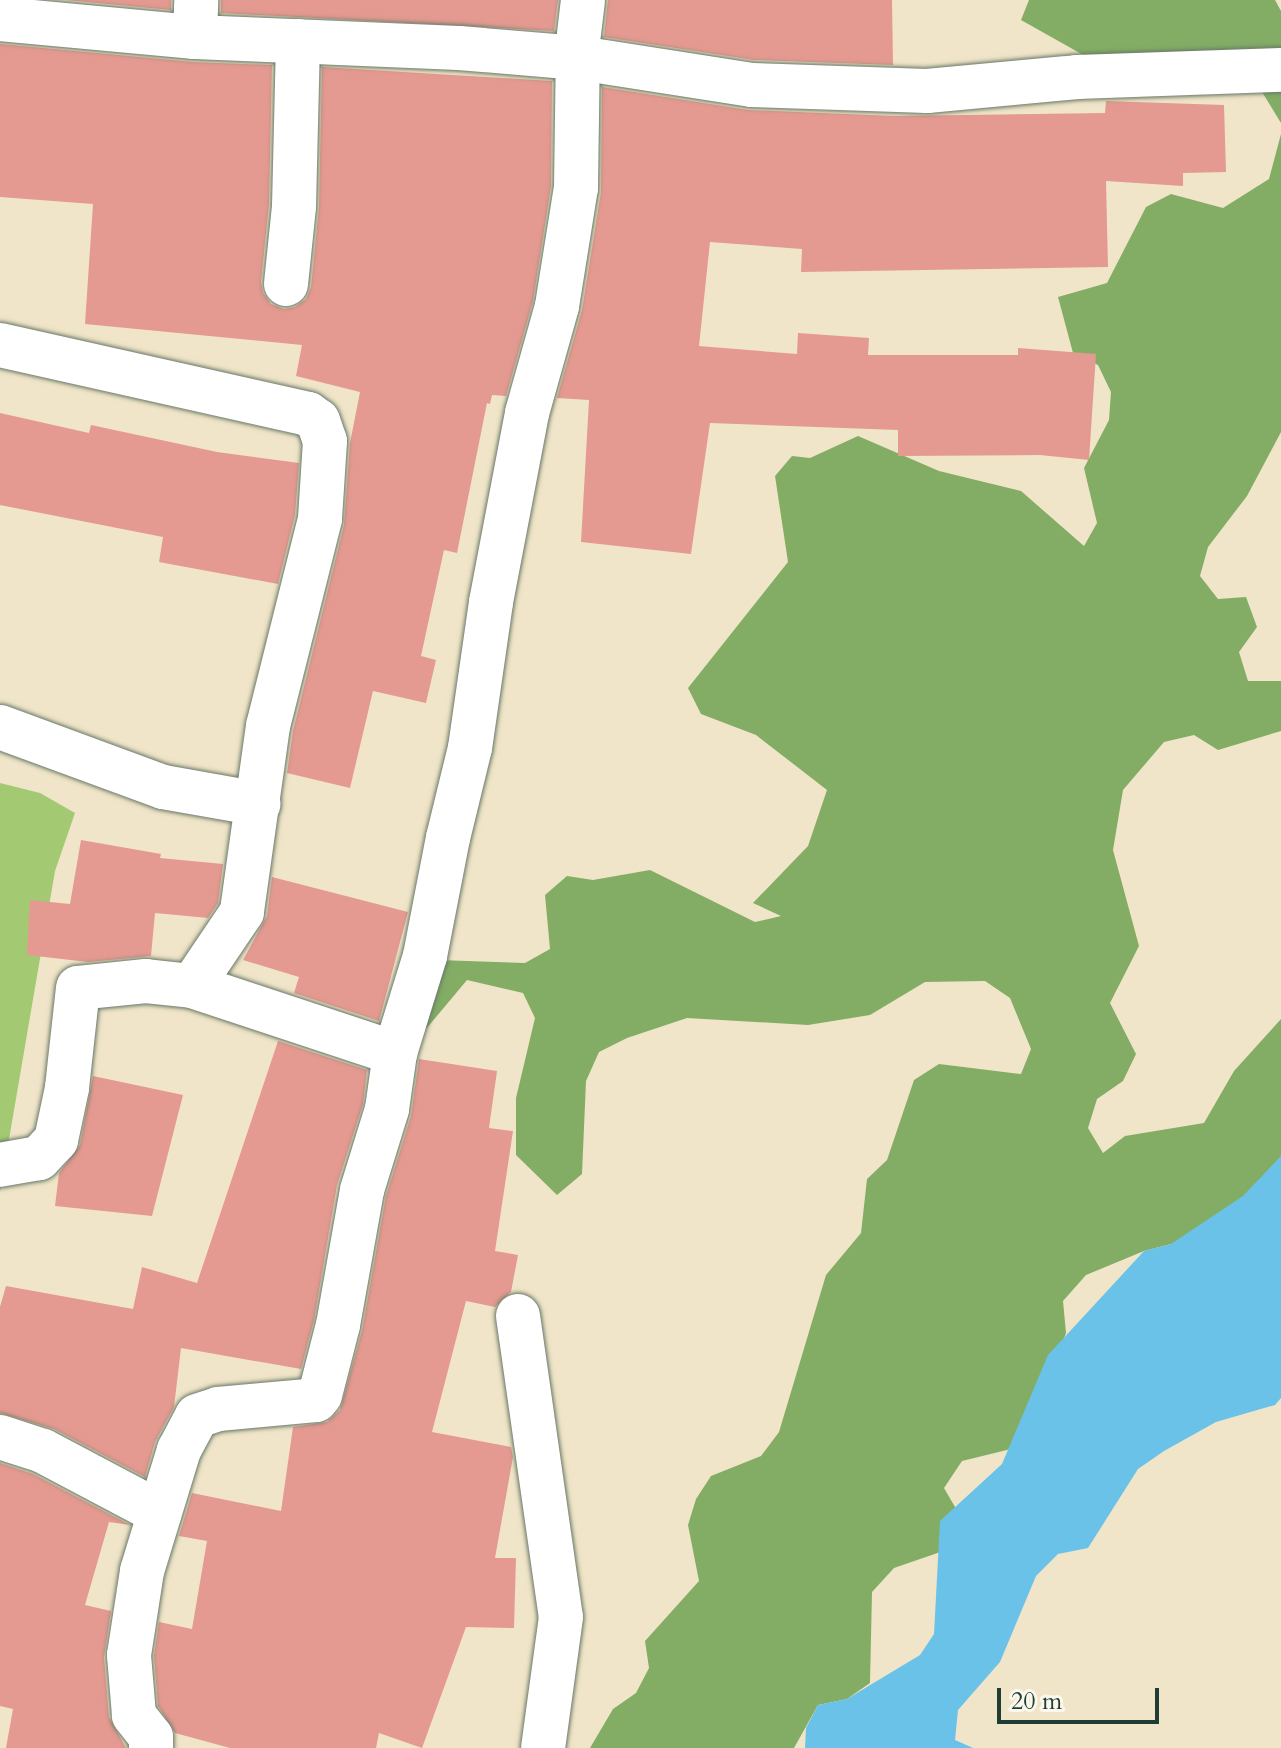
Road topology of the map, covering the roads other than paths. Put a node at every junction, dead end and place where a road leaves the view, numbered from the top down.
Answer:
1 (583, 0) edge
2 (195, 18) edge
3 (0, 19) edge
4 (298, 41) junction
5 (579, 58) junction
6 (1281, 70) edge
7 (286, 284) dead end
8 (0, 345) edge
9 (0, 727) edge
10 (259, 804) junction
11 (192, 986) junction
12 (395, 1053) junction
13 (0, 1165) edge
14 (518, 1316) dead end
15 (0, 1437) edge
16 (160, 1513) junction
17 (162, 1744) edge
18 (543, 1748) edge

1 - 5 street
2 - 3 street
2 - 4 street
4 - 5 street
4 - 7 street
5 - 6 street
5 - 12 street
8 - 10 street
9 - 10 street
10 - 11 street
11 - 12 street
11 - 13 street
12 - 16 street
14 - 18 street
15 - 16 street
16 - 17 street

